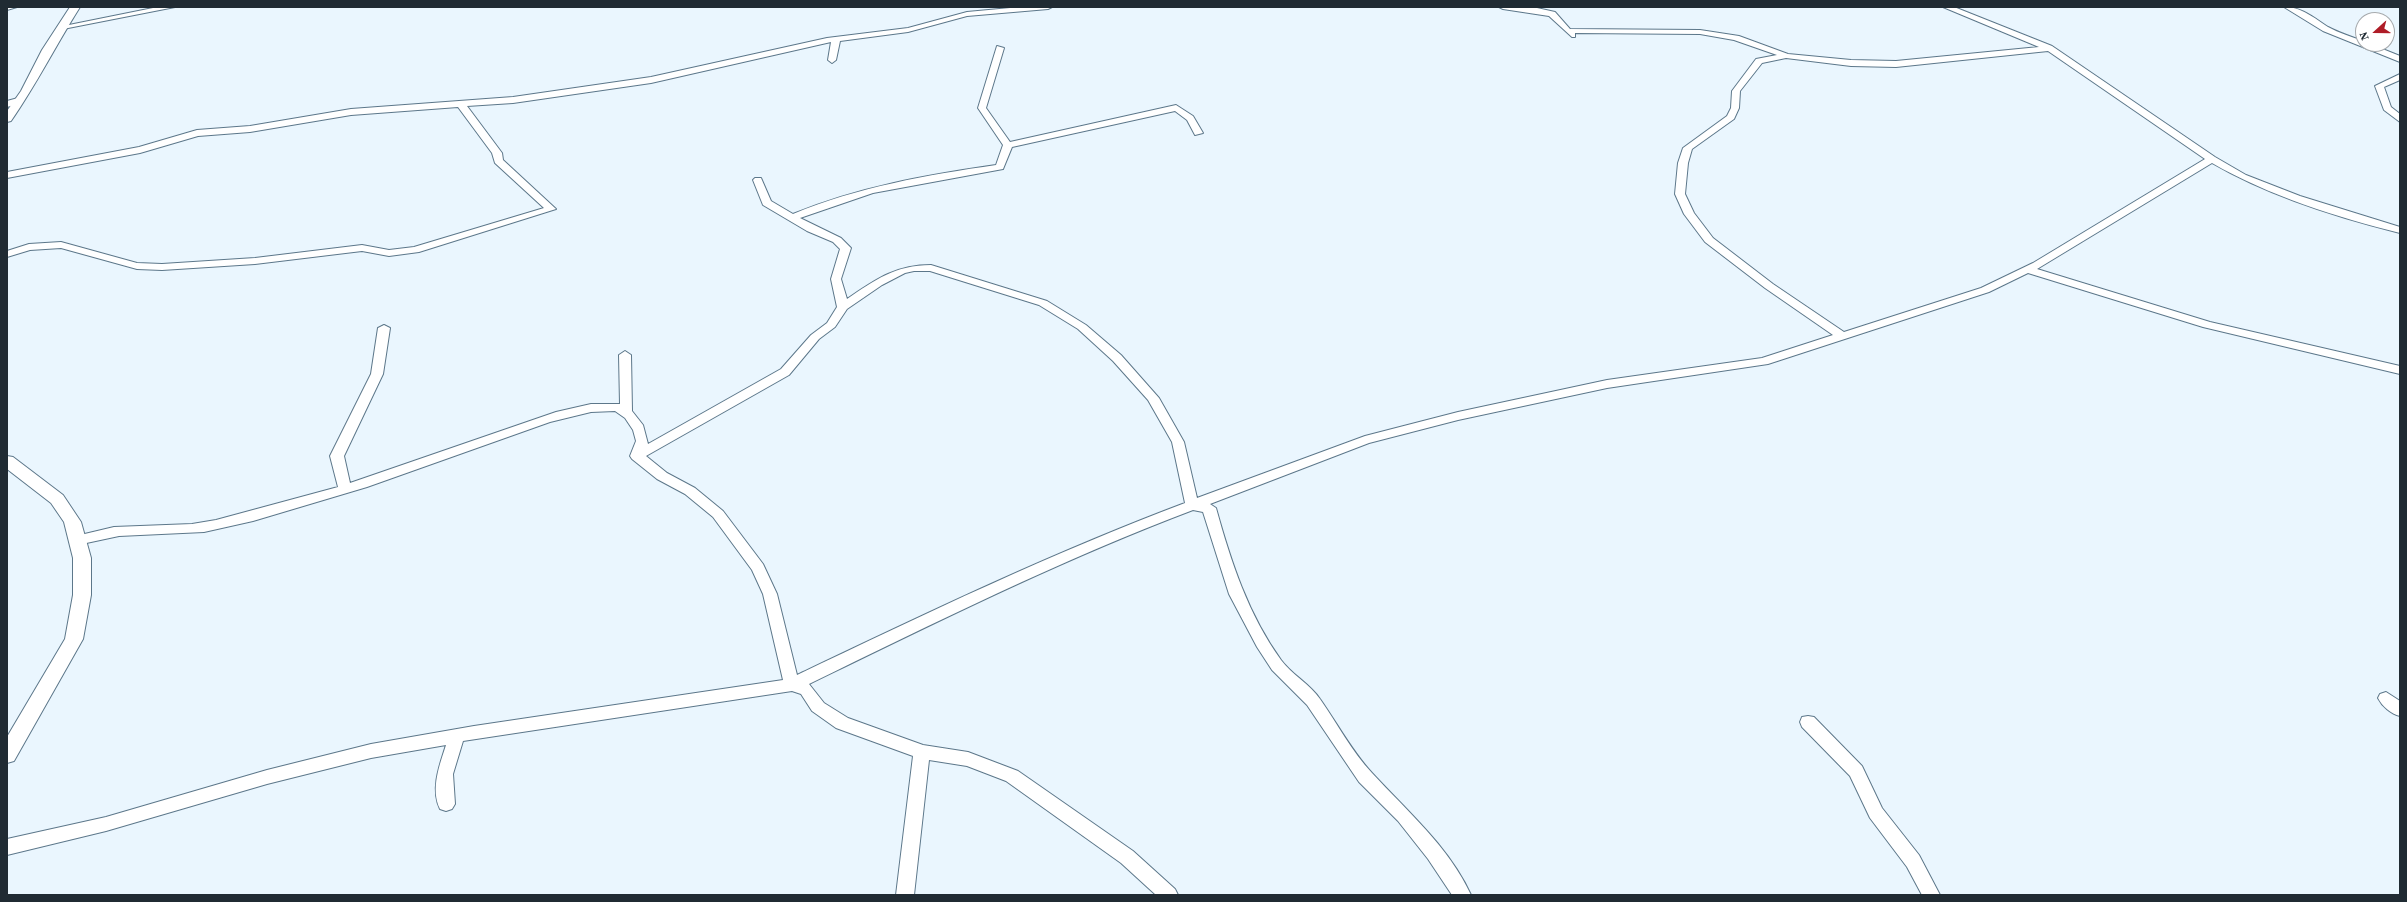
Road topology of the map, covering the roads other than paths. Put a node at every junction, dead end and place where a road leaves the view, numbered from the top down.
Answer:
1 (13, 7) edge
2 (75, 7) edge
3 (171, 7) edge
4 (949, 7) edge
5 (1048, 7) edge
6 (1503, 7) edge
7 (1947, 7) edge
8 (2288, 7) edge
9 (7, 8) edge
10 (955, 17) junction
11 (62, 27) junction
12 (836, 39) junction
13 (1000, 48) dead end
14 (2049, 48) junction
15 (1788, 56) junction
16 (832, 60) dead end
17 (2400, 60) edge
18 (2400, 77) edge
19 (18, 102) junction
20 (460, 103) junction
21 (7, 104) edge
22 (7, 119) edge
23 (2400, 119) edge
24 (1198, 133) dead end
25 (1008, 145) junction
26 (2212, 159) junction
27 (7, 175) edge
28 (758, 180) dead end
29 (795, 218) junction
30 (2400, 230) edge
31 (7, 254) edge
32 (2028, 270) junction
33 (843, 307) junction
34 (384, 328) dead end
35 (1841, 335) junction
36 (625, 355) dead end
37 (2400, 370) edge
38 (626, 411) junction
39 (637, 456) junction
40 (7, 461) edge
41 (345, 488) junction
42 (1192, 505) junction
43 (77, 540) junction
44 (792, 685) junction
45 (2386, 698) dead end
46 (2400, 710) edge
47 (1808, 722) dead end
48 (457, 736) junction
49 (922, 752) junction
50 (7, 755) edge
51 (446, 804) dead end
52 (7, 847) edge
53 (905, 895) edge
54 (1169, 895) edge
55 (1462, 895) edge
56 (1932, 895) edge

1 - 9 street
2 - 11 street
3 - 11 street
4 - 10 street
5 - 10 street
6 - 15 street
7 - 14 street
8 - 17 street
10 - 12 street
11 - 19 street
12 - 16 street
12 - 20 street
13 - 25 street
14 - 15 street
14 - 26 street
15 - 35 street
18 - 23 street
19 - 21 street
19 - 22 street
20 - 27 street
20 - 31 street
24 - 25 street
25 - 29 street
26 - 30 street
26 - 32 street
28 - 29 street
29 - 33 street
32 - 35 street
32 - 37 street
33 - 39 street
33 - 42 street
34 - 41 street
35 - 42 street
36 - 38 street
38 - 39 street
38 - 41 street
39 - 44 street
40 - 43 street
41 - 43 street
42 - 44 street
42 - 55 street
43 - 50 street
44 - 48 street
44 - 49 street
45 - 46 street
47 - 56 street
48 - 51 street
48 - 52 street
49 - 53 street
49 - 54 street

